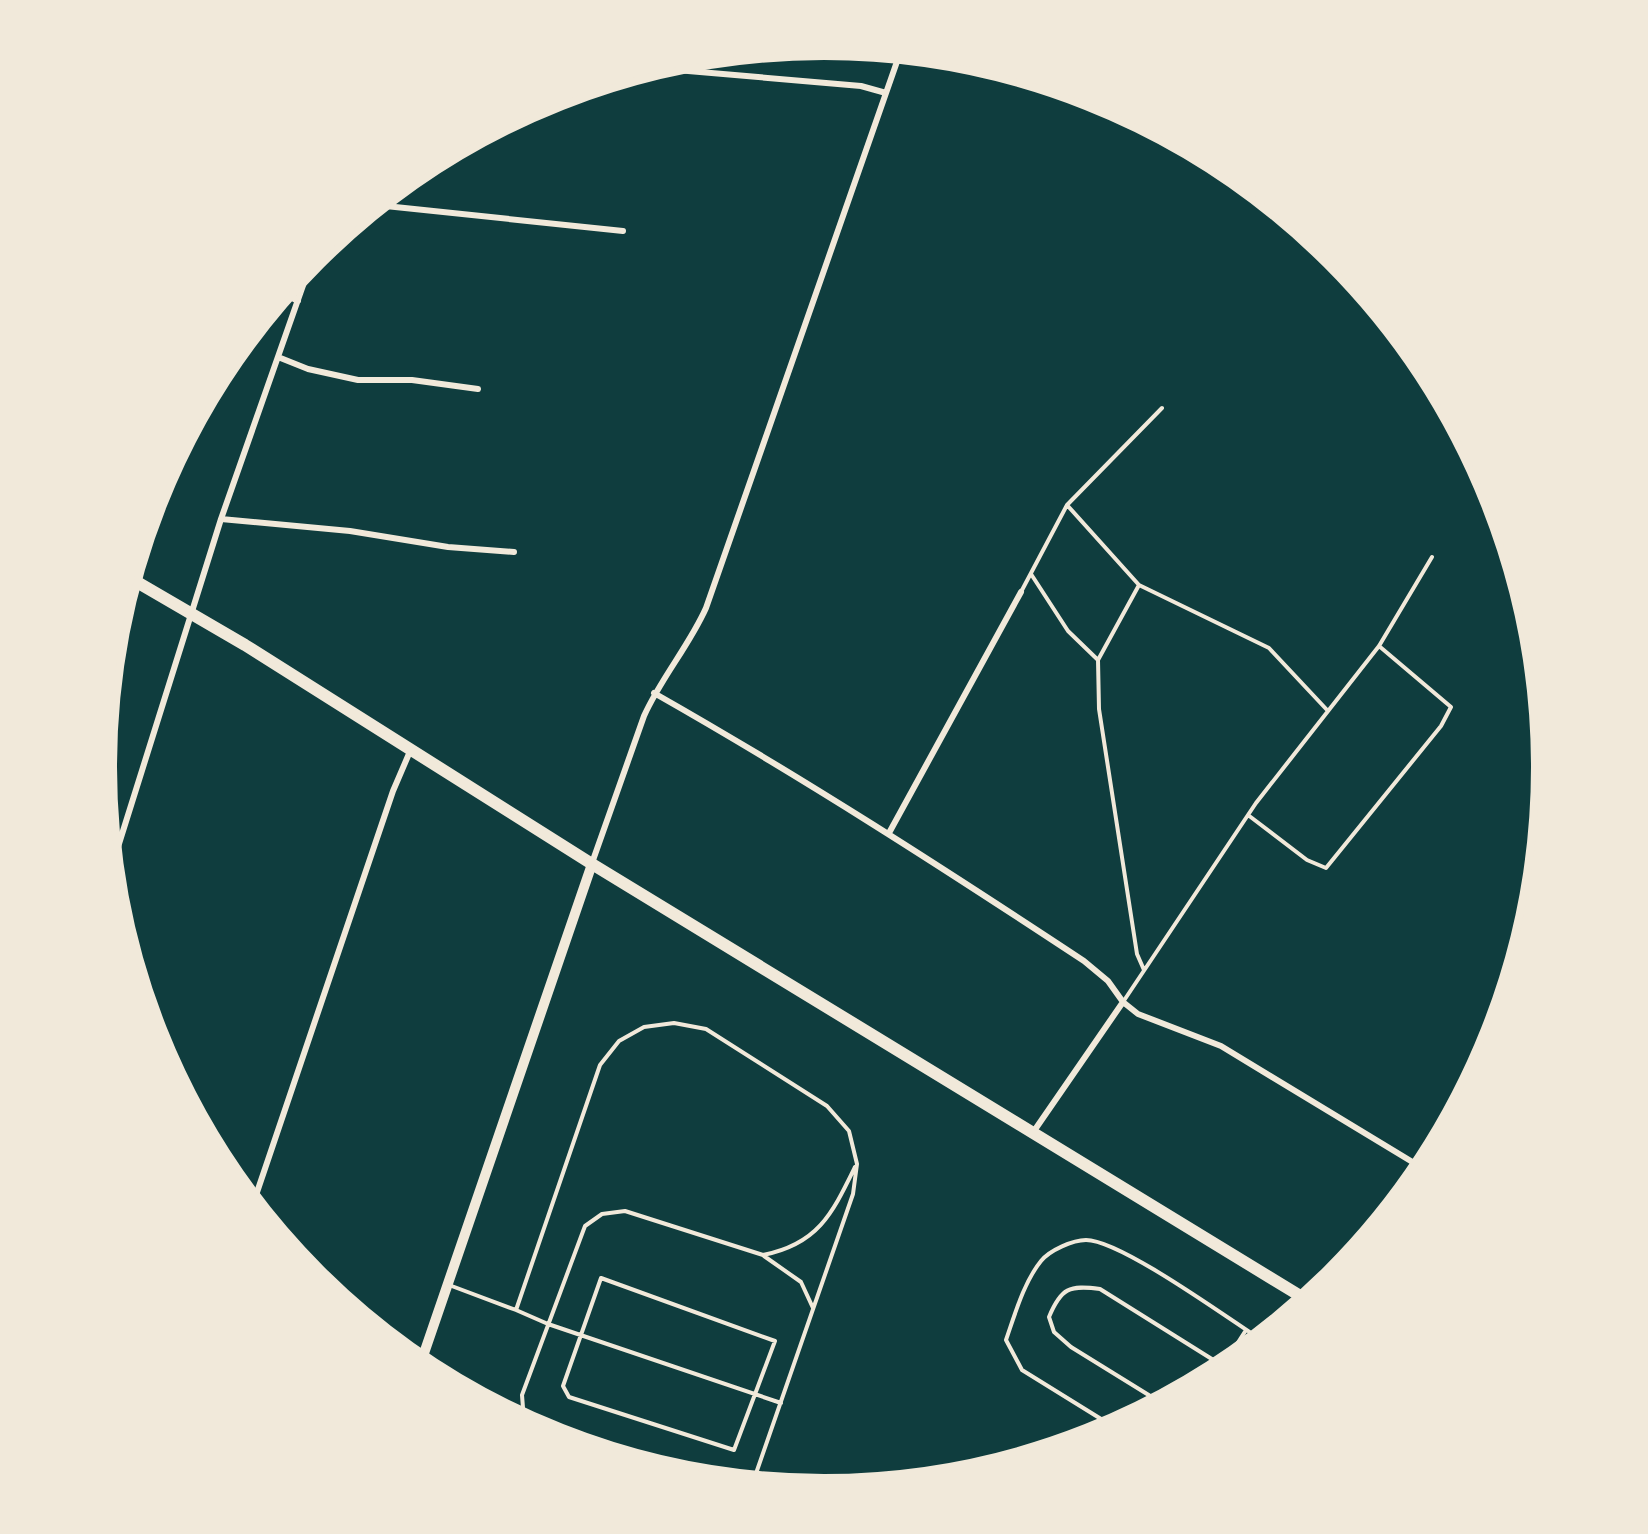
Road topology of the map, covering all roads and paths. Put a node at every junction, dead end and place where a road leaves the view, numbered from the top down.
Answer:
1 (897, 60) edge
2 (680, 70) edge
3 (886, 93) junction
4 (387, 206) edge
5 (622, 231) dead end
6 (305, 281) edge
7 (290, 297) edge
8 (298, 301) junction
9 (278, 357) junction
10 (478, 389) dead end
11 (1162, 408) dead end
12 (1067, 505) junction
13 (221, 519) junction
14 (513, 552) dead end
15 (1432, 557) dead end
16 (1030, 574) junction
17 (137, 582) edge
18 (1139, 585) junction
19 (1021, 592) joint
20 (192, 613) junction
21 (1379, 646) junction
22 (1098, 660) junction
23 (654, 693) junction
24 (1328, 711) junction
25 (411, 749) junction
26 (1248, 815) junction
27 (889, 832) junction
28 (118, 848) edge
29 (592, 864) junction
30 (1144, 970) junction
31 (1123, 1002) junction
32 (1034, 1131) junction
33 (1415, 1163) edge
34 (857, 1164) junction
35 (256, 1195) edge
36 (763, 1255) junction
37 (448, 1284) junction
38 (1300, 1296) edge
39 (814, 1308) junction
40 (516, 1310) junction
41 (548, 1324) junction
42 (1246, 1330) junction
43 (580, 1334) junction
44 (1253, 1334) edge
45 (1236, 1346) edge
46 (423, 1355) edge
47 (1215, 1361) edge
48 (756, 1395) junction
49 (1153, 1398) edge
50 (781, 1403) junction
51 (523, 1411) edge
52 (1104, 1421) edge
53 (756, 1475) edge

1 - 3 street
2 - 3 street
3 - 23 street
4 - 5 street
6 - 8 street
7 - 8 street
8 - 9 street
9 - 10 street
9 - 13 street
11 - 12 lane
12 - 16 lane
12 - 18 lane
13 - 14 street
13 - 20 street
15 - 21 lane
16 - 19 lane
16 - 22 lane
17 - 20 main road
18 - 22 lane
18 - 24 lane
19 - 27 street
20 - 25 main road
20 - 28 street
21 - 24 lane
21 - 26 lane
22 - 30 lane
23 - 27 street
23 - 29 street
24 - 26 lane
25 - 29 main road
25 - 35 street
26 - 30 lane
27 - 31 street
29 - 32 main road
29 - 37 street
30 - 31 lane
31 - 32 street
31 - 33 street
32 - 38 main road
34 - 36 lane
34 - 39 lane
34 - 40 lane
36 - 39 lane
36 - 41 lane
37 - 40 lane
37 - 46 street
39 - 50 lane
40 - 41 lane
41 - 43 lane
41 - 51 lane
42 - 44 lane
42 - 45 lane
42 - 52 lane
43 - 48 lane
43 - 48 lane
43 - 48 lane
47 - 49 lane
48 - 50 lane
50 - 53 lane

